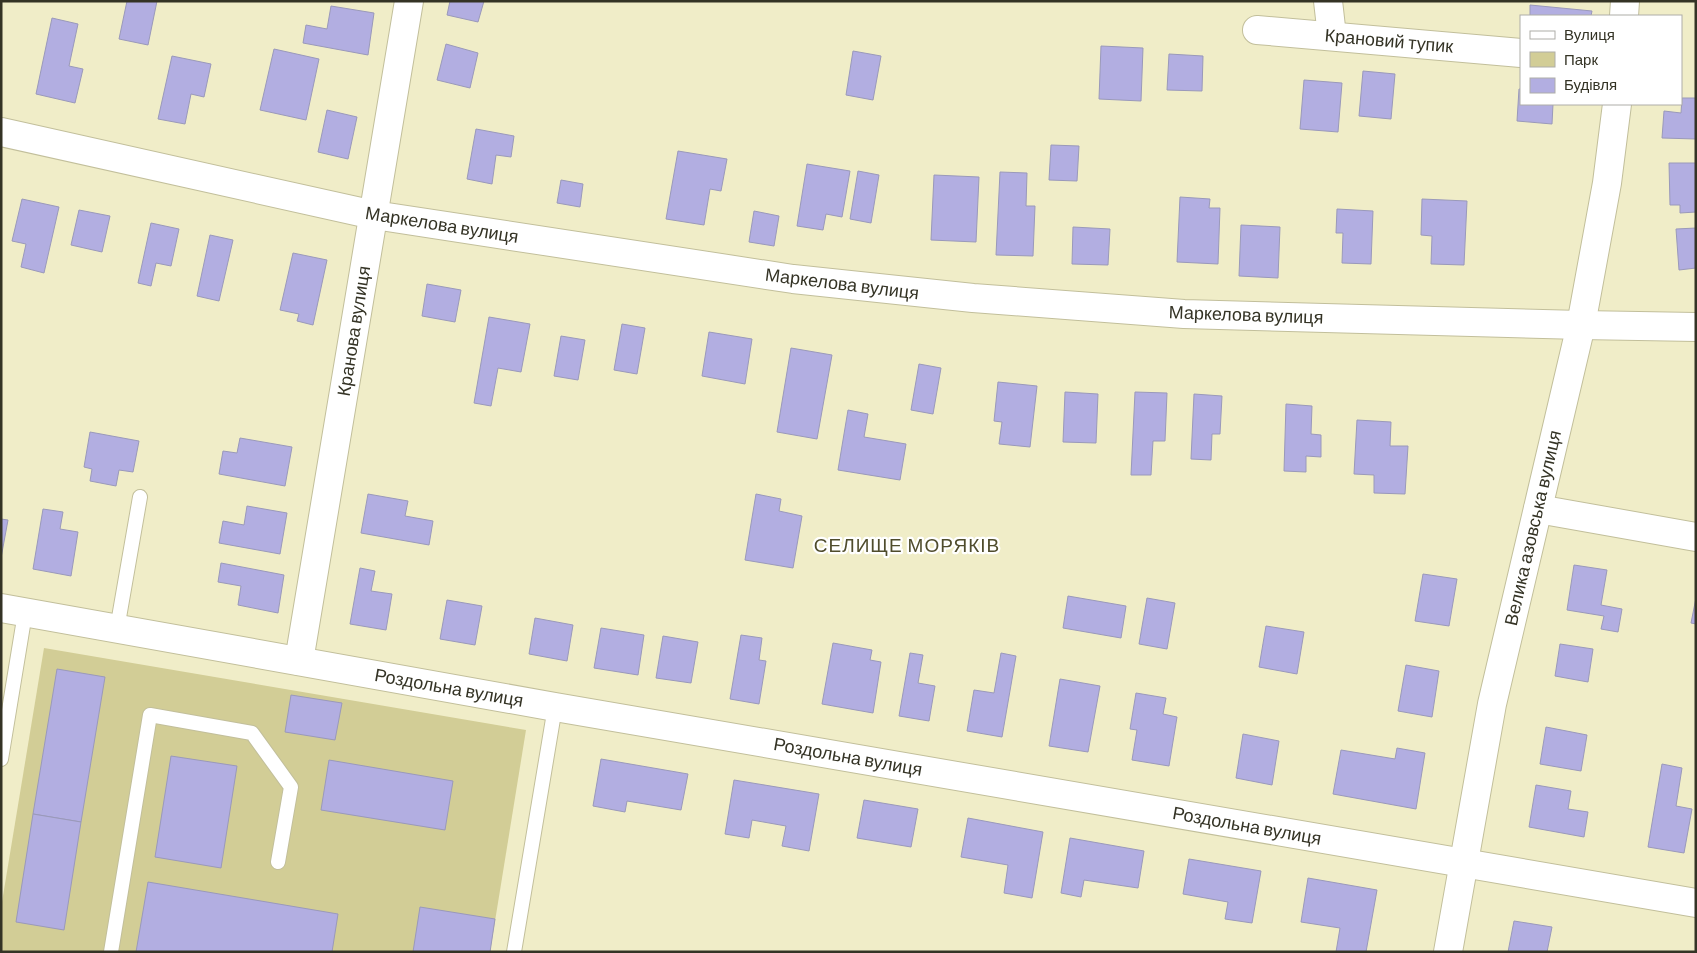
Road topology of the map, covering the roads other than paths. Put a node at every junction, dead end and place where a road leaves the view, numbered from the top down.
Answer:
1 (409, 1) edge
2 (1328, 1) edge
3 (1625, 1) edge
4 (1624, 15) edge
5 (1257, 30) dead end
6 (1332, 36) junction
7 (1520, 53) edge
8 (1617, 105) edge
9 (1, 132) edge
10 (374, 215) junction
11 (1581, 325) junction
12 (1696, 327) edge
13 (140, 497) dead end
14 (1538, 509) junction
15 (1696, 537) edge
16 (13, 610) edge
17 (117, 629) junction
18 (299, 661) junction
19 (555, 707) junction
20 (1, 759) edge
21 (278, 862) dead end
22 (1464, 863) junction
23 (1696, 903) edge
24 (111, 952) edge
25 (514, 952) edge
26 (1448, 952) edge

1 - 10 street, Кранова вулиця
2 - 6 street
3 - 4 street
5 - 6 street, Крановий тупик
6 - 7 street, Крановий тупик
8 - 11 street, Велика азовська вулиця
9 - 10 street, Маркелова вулиця
10 - 11 street, Маркелова вулиця
10 - 18 street, Кранова вулиця
11 - 12 street, Маркелова вулиця
11 - 14 street, Велика азовська вулиця
13 - 17 lane
14 - 15 street
14 - 22 street, Велика азовська вулиця
16 - 17 street, Роздольна вулиця
16 - 20 lane
17 - 18 street, Роздольна вулиця
18 - 19 street, Роздольна вулиця
19 - 22 street, Роздольна вулиця
19 - 25 lane
21 - 24 lane
22 - 23 street, Роздольна вулиця
22 - 26 street, Велика азовська вулиця

